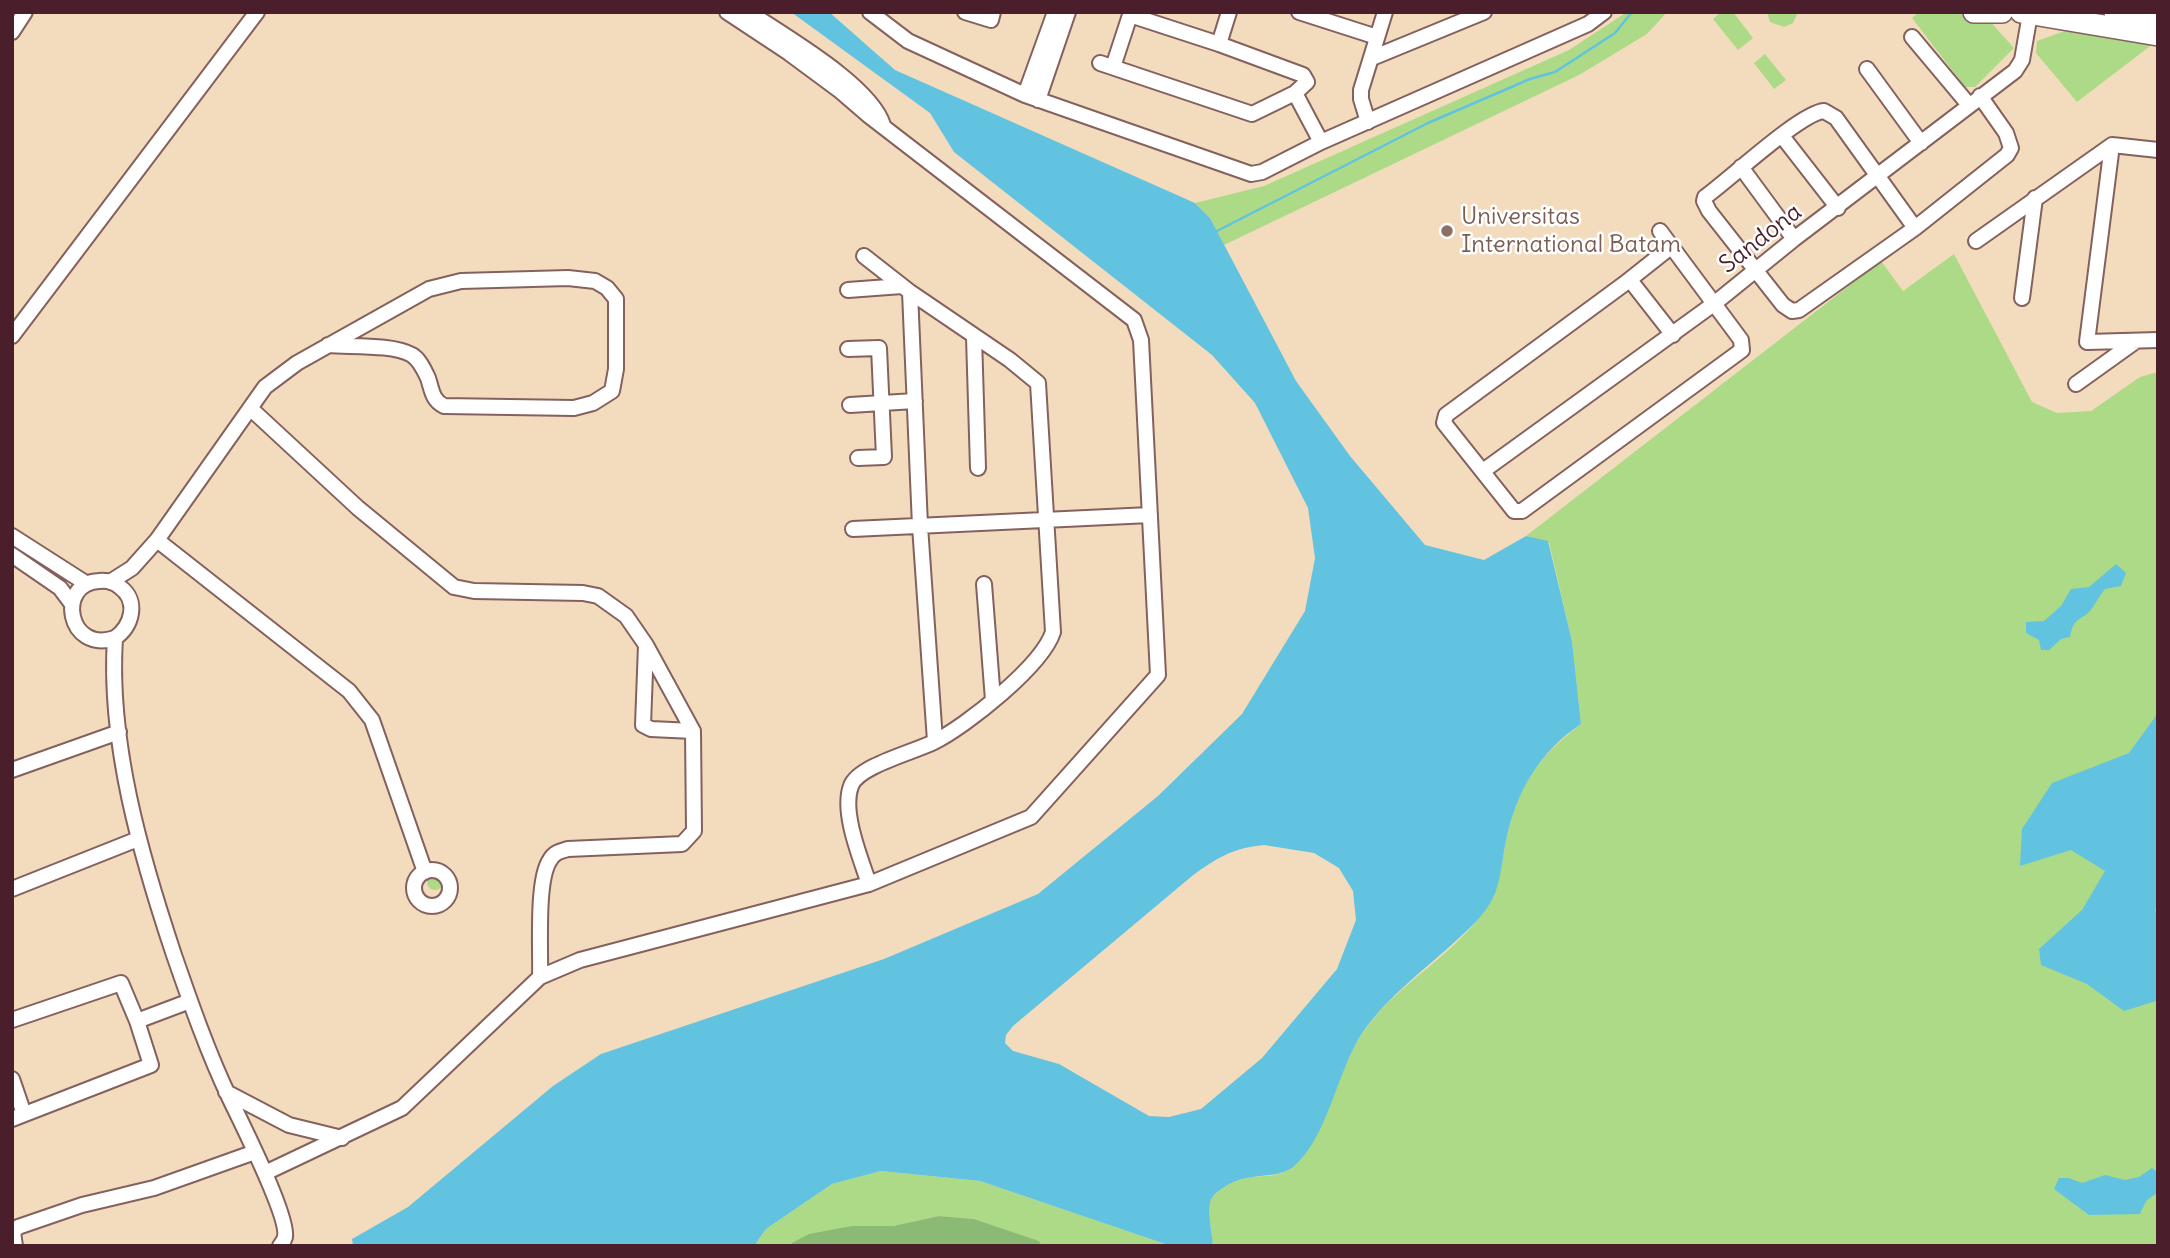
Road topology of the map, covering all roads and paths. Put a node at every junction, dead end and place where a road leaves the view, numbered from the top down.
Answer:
1 (25, 12) edge
2 (257, 12) edge
3 (727, 12) edge
4 (749, 12) edge
5 (870, 12) edge
6 (965, 12) edge
7 (993, 12) edge
8 (1229, 12) edge
9 (1299, 12) edge
10 (1385, 12) edge
11 (1454, 12) edge
12 (1604, 12) edge
13 (1974, 12) edge
14 (2002, 12) edge
15 (2115, 12) edge
16 (2025, 13) edge
17 (1130, 14) edge
18 (1478, 15) edge
19 (1060, 16) edge
20 (2158, 21) edge
21 (12, 32) edge
22 (2158, 35) edge
23 (1377, 37) junction
24 (1912, 37) dead end
25 (1219, 44) junction
26 (1372, 58) junction
27 (1867, 69) dead end
28 (1295, 93) junction
29 (1031, 98) junction
30 (1975, 101) junction
31 (1368, 122) junction
32 (884, 127) junction
33 (1782, 136) junction
34 (1321, 142) junction
35 (1921, 143) junction
36 (2112, 145) junction
37 (2158, 150) edge
38 (1741, 167) junction
39 (1878, 176) junction
40 (2035, 198) junction
41 (1838, 208) junction
42 (1915, 228) junction
43 (1660, 231) dead end
44 (1794, 239) junction
45 (1976, 241) dead end
46 (1672, 246) junction
47 (864, 256) dead end
48 (1757, 272) junction
49 (1630, 280) junction
50 (906, 289) junction
51 (848, 290) dead end
52 (2022, 298) dead end
53 (1715, 303) junction
54 (1673, 335) junction
55 (12, 336) edge
56 (974, 337) junction
57 (2137, 340) junction
58 (2158, 340) edge
59 (328, 345) junction
60 (848, 349) dead end
61 (2076, 384) dead end
62 (915, 401) junction
63 (881, 403) junction
64 (850, 405) dead end
65 (250, 408) junction
66 (858, 458) dead end
67 (978, 468) dead end
68 (1483, 471) junction
69 (1150, 515) junction
70 (1045, 520) junction
71 (920, 526) junction
72 (853, 529) dead end
73 (12, 536) edge
74 (157, 540) junction
75 (12, 555) edge
76 (132, 568) junction
77 (110, 582) junction
78 (87, 584) junction
79 (984, 584) dead end
80 (124, 591) junction
81 (72, 604) junction
82 (108, 639) junction
83 (646, 645) junction
84 (993, 701) junction
85 (693, 731) junction
86 (119, 732) junction
87 (936, 741) junction
88 (12, 770) edge
89 (138, 839) junction
90 (425, 872) dead end
91 (869, 884) junction
92 (12, 889) edge
93 (540, 977) junction
94 (190, 1001) junction
95 (12, 1020) edge
96 (137, 1021) junction
97 (12, 1079) edge
98 (226, 1092) junction
99 (18, 1117) edge
100 (342, 1138) junction
101 (255, 1152) junction
102 (265, 1174) junction
103 (15, 1246) edge
104 (280, 1246) edge

1 - 21 street
2 - 55 street
3 - 32 street
4 - 32 street
5 - 29 street
6 - 7 street
8 - 25 street
9 - 23 street
10 - 23 street
11 - 18 street
12 - 31 street
13 - 14 highway
15 - 20 highway
16 - 22 highway
16 - 30 street, Sandona
17 - 25 street
17 - 28 street
18 - 26 street
19 - 29 street
23 - 26 street
24 - 30 street
25 - 28 street
26 - 31 street
27 - 35 street
28 - 34 street
29 - 34 street
30 - 35 street, Sandona
30 - 42 street
31 - 34 street
32 - 69 street
33 - 38 street
33 - 39 street
33 - 41 street
35 - 39 street, Sandona
36 - 37 street
36 - 40 street
36 - 57 street
38 - 44 street
38 - 48 street
39 - 41 street, Sandona
39 - 42 street
40 - 45 street
40 - 52 street
41 - 44 street, Sandona
42 - 48 street
43 - 46 street
44 - 48 street, Sandona
46 - 49 street
46 - 53 street
47 - 50 street
48 - 53 street, Sandona
49 - 54 street
49 - 68 street
50 - 51 street
50 - 56 street
50 - 62 street
53 - 54 street, Sandona
53 - 68 street
54 - 68 street, Sandona
56 - 67 street
56 - 70 street
57 - 58 street
57 - 61 street
59 - 59 street
59 - 65 street
60 - 63 street
62 - 63 street
62 - 71 street
63 - 64 street
63 - 66 street
65 - 74 street
65 - 83 street
69 - 70 street
69 - 91 street
70 - 71 street
70 - 84 street
71 - 72 street
71 - 87 street
73 - 78 street
74 - 76 street
74 - 90 street
75 - 81 street
76 - 77 street
76 - 80 street
77 - 78 street
77 - 80 street
78 - 81 street
79 - 84 street
80 - 82 street
81 - 82 street
82 - 86 street
83 - 85 street
83 - 85 street
84 - 87 street
85 - 93 street
86 - 88 street
86 - 89 street
87 - 91 street
89 - 92 street
89 - 94 street
91 - 93 street
93 - 100 street
94 - 96 street
94 - 98 street
95 - 96 street
96 - 99 street
97 - 99 street
98 - 100 street
98 - 101 street
100 - 102 street
101 - 102 street
101 - 103 street
102 - 104 street

